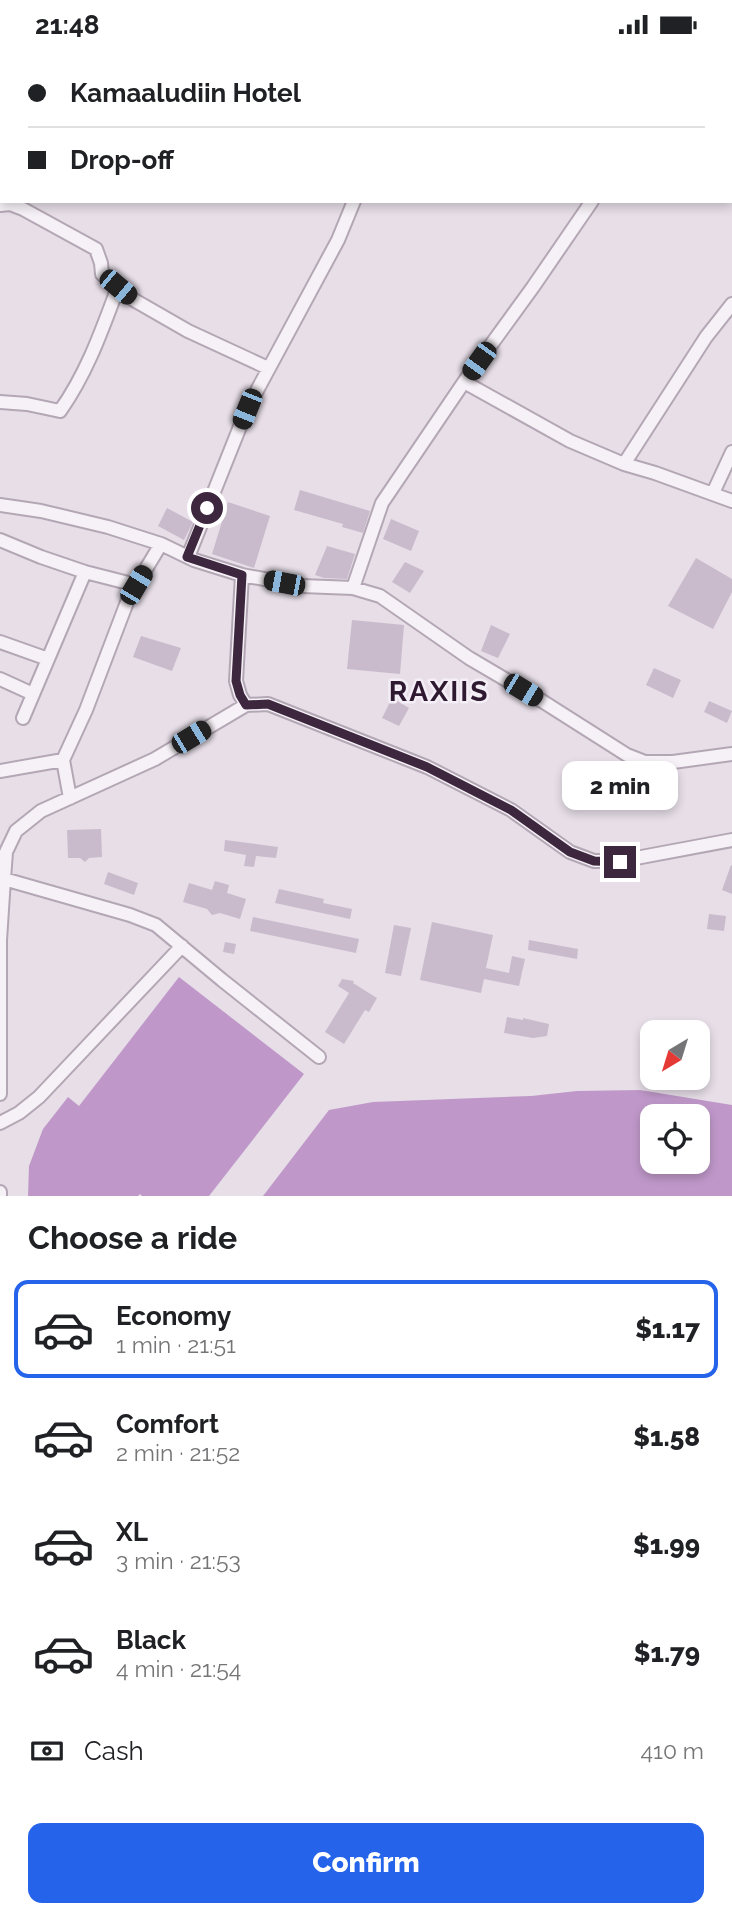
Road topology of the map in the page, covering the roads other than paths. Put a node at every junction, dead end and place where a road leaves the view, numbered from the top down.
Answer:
1 (353, 203) edge
2 (591, 203) edge
3 (0, 205) edge
4 (24, 205) edge
5 (118, 287) junction
6 (732, 304) edge
7 (268, 368) junction
8 (464, 381) junction
9 (0, 402) edge
10 (732, 452) edge
11 (624, 464) junction
12 (713, 493) junction
13 (732, 501) edge
14 (0, 505) edge
15 (0, 540) edge
16 (161, 544) junction
17 (187, 557) junction
18 (85, 572) junction
19 (242, 575) junction
20 (136, 585) junction
21 (353, 588) junction
22 (0, 642) edge
23 (48, 659) junction
24 (0, 679) edge
25 (33, 694) junction
26 (246, 705) junction
27 (23, 718) dead end
28 (732, 754) edge
29 (63, 760) junction
30 (0, 771) edge
31 (70, 798) junction
32 (732, 840) edge
33 (4, 879) junction
34 (181, 946) junction
35 (319, 1057) dead end
36 (0, 1094) edge
37 (0, 1123) edge

1 - 7 street
2 - 8 street
3 - 4 street
4 - 5 street
5 - 7 street
5 - 9 street
6 - 11 street
7 - 17 street
8 - 11 street
8 - 21 street
10 - 12 street
11 - 12 street
12 - 13 street
14 - 16 street
15 - 18 street
16 - 17 street
16 - 20 street
17 - 19 street
18 - 20 street
18 - 23 street
19 - 21 street
19 - 26 street
20 - 29 street
21 - 28 street
22 - 23 street
23 - 25 street
24 - 25 street
25 - 27 street
26 - 31 street
26 - 32 street
29 - 30 street
29 - 31 street
31 - 33 street
33 - 34 street
33 - 36 street
34 - 35 street
34 - 37 street

